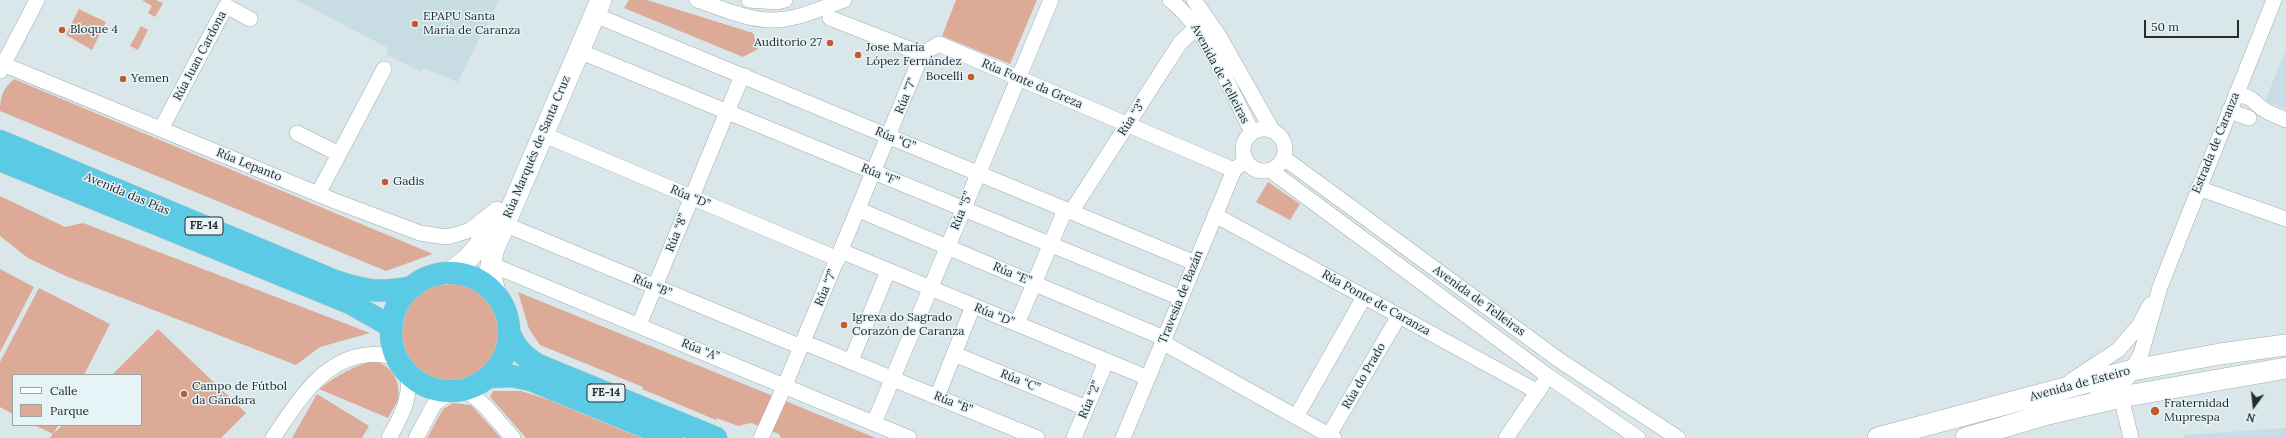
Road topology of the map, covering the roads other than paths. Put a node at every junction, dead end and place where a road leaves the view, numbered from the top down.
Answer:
1 (38, 0) edge
2 (697, 0) edge
3 (749, 0) edge
4 (785, 0) edge
5 (844, 0) edge
6 (1051, 0) edge
7 (1170, 0) edge
8 (1194, 0) edge
9 (2274, 0) edge
10 (594, 5) edge
11 (830, 18) dead end
12 (250, 19) dead end
13 (1197, 27) junction
14 (579, 50) junction
15 (922, 54) junction
16 (1, 66) edge
17 (384, 69) dead end
18 (745, 76) junction
19 (1019, 78) junction
20 (2236, 94) junction
21 (2229, 111) junction
22 (727, 112) junction
23 (2249, 118) dead end
24 (2286, 120) edge
25 (1127, 125) junction
26 (161, 129) junction
27 (1272, 130) junction
28 (297, 132) dead end
29 (1252, 132) junction
30 (542, 134) junction
31 (889, 137) junction
32 (0, 141) edge
33 (339, 154) junction
34 (1284, 158) junction
35 (0, 160) edge
36 (1246, 160) junction
37 (1234, 170) junction
38 (1270, 170) junction
39 (874, 172) junction
40 (978, 173) junction
41 (2198, 188) junction
42 (318, 194) junction
43 (692, 198) junction
44 (963, 209) junction
45 (859, 210) junction
46 (1068, 211) junction
47 (1215, 215) junction
48 (500, 216) junction
49 (2286, 219) edge
50 (1050, 245) junction
51 (947, 247) junction
52 (840, 255) junction
53 (1195, 263) junction
54 (490, 264) junction
55 (888, 271) junction
56 (446, 274) junction
57 (1034, 283) junction
58 (413, 287) junction
59 (655, 287) junction
60 (2160, 287) junction
61 (930, 288) junction
62 (496, 296) junction
63 (1364, 297) junction
64 (1181, 298) junction
65 (973, 306) junction
66 (1399, 316) junction
67 (1017, 324) junction
68 (639, 325) junction
69 (392, 327) junction
70 (509, 332) junction
71 (1163, 340) junction
72 (802, 344) junction
73 (2286, 345) edge
74 (954, 354) junction
75 (851, 361) junction
76 (1106, 362) junction
77 (402, 365) junction
78 (2286, 368) edge
79 (2133, 370) junction
80 (1548, 376) junction
81 (489, 377) junction
82 (893, 378) junction
83 (1148, 378) junction
84 (785, 386) junction
85 (2066, 387) junction
86 (459, 390) junction
87 (1538, 392) junction
88 (936, 396) junction
89 (2121, 397) junction
90 (1086, 408) junction
91 (2048, 414) junction
92 (1296, 417) junction
93 (874, 424) junction
94 (1332, 437) edge
95 (273, 438) edge
96 (389, 438) edge
97 (416, 438) edge
98 (513, 438) edge
99 (672, 438) edge
100 (716, 438) edge
101 (761, 438) edge
102 (909, 438) edge
103 (1037, 438) edge
104 (1074, 438) edge
105 (1123, 438) edge
106 (1506, 438) edge
107 (1638, 438) edge
108 (1678, 438) edge
109 (1878, 438) edge
110 (1966, 438) edge
111 (2131, 438) edge

1 - 16 street
2 - 5 street
3 - 4 street
6 - 19 street, Rúa “5”
7 - 13 street, Avenida de Telleiras
8 - 27 street, Avenida de Telleiras
9 - 20 street, Estrada de Caranza
10 - 14 main road, Rúa Marqués de Santa Cruz
10 - 18 street, Rúa “G”
10 - 48 main road, Rúa Marqués de Santa Cruz
11 - 15 street
12 - 26 street, Rúa Juan Cardona
13 - 25 street, Rúa “3”
13 - 29 street, Avenida de Telleiras
14 - 22 street, Rúa “F”
14 - 30 main road, Rúa Marqués de Santa Cruz
15 - 19 street, Rúa Fonte da Greza
15 - 31 street, Rúa "7"
16 - 26 street, Rúa Lepanto
17 - 33 street
18 - 22 street, Rúa “8”
18 - 31 street, Rúa “G”
19 - 25 street, Rúa Fonte da Greza
19 - 40 street, Rúa “5”
20 - 21 street, Estrada de Caranza
20 - 24 street
21 - 23 street
21 - 41 street, Estrada de Caranza
22 - 39 street, Rúa “F”
22 - 43 street, Rúa “8”
25 - 37 street, Rúa Fonte da Greza
25 - 46 street, Rúa “3”
26 - 42 street, Rúa Lepanto
27 - 29 street
27 - 34 street
28 - 33 street
29 - 36 street
30 - 43 street, Rúa “D”
30 - 48 main road, Rúa Marqués de Santa Cruz
31 - 39 street, Rúa “7”
31 - 40 street, Rúa “G”
32 - 58 highway, Avenida das Pías / FE-14
33 - 42 street
34 - 38 street
34 - 108 street, Avenida de Telleiras
35 - 69 highway, Avenida das Pías / FE-14
36 - 37 street, Travesía de Bazán
36 - 38 street
37 - 47 street, Travesía de Bazán
38 - 80 street, Avenida de Telleiras
39 - 44 street, Rúa “F”
39 - 45 street, Rúa “7”
40 - 44 street, Rúa “5”
40 - 46 street, Rúa “G”
41 - 49 street
41 - 60 street, Estrada de Caranza
42 - 48 street, Rúa Lepanto
43 - 52 street, Rúa “D”
43 - 59 street, Rúa “8”
44 - 50 street, Rúa “F”
44 - 51 street, Rúa “5”
45 - 51 street, Rúa “E”
45 - 52 street, Rúa “7”
46 - 50 street, Rúa “3”
46 - 53 street, Rúa “G”
47 - 53 street, Travesía de Bazán
47 - 63 street, Rúa Ponte de Caranza
48 - 54 main road, Rúa Marqués de Santa Cruz
48 - 56 main road, Rúa Marqués de Santa Cruz
48 - 59 street, Rúa “B”
50 - 57 street, Rúa “3”
50 - 64 street, Rúa “F”
51 - 57 street, Rúa “E”
51 - 61 street, Rúa “5”
52 - 55 street, Rúa “D”
52 - 72 street, Rúa “7”
53 - 64 street, Travesía de Bazán
54 - 62 main road, Rúa Marqués de Santa Cruz
54 - 68 street, Rúa “A”
55 - 61 street, Rúa “D”
55 - 75 street
56 - 58 highway
56 - 62 highway
57 - 67 street, Rúa “3”
57 - 71 street, Rúa “E”
58 - 69 highway
59 - 68 street, Rúa “8”
59 - 72 street, Rúa “B”
60 - 79 street
60 - 85 street
61 - 65 street, Rúa “D”
61 - 82 street, Rúa “5”
62 - 70 highway
63 - 66 street, Rúa Ponte de Caranza
63 - 92 street
64 - 71 street, Travesía de Bazán
65 - 67 street, Rúa “D”
65 - 74 street
66 - 87 street, Rúa Ponte de Caranza
66 - 94 street, Rúa do Prado
67 - 76 street, Rúa “D”
68 - 84 street, Rúa “A”
69 - 77 highway
70 - 81 highway
70 - 100 highway, FE-14
71 - 83 street, Travesía de Bazán
71 - 92 street, Rúa “E”
72 - 75 street, Rúa “B”
72 - 84 street, Rúa “7”
73 - 79 main road, Avenida de Esteiro
74 - 88 street
74 - 90 street, Rúa “C”
75 - 82 street, Rúa “B”
76 - 83 street, Rúa “D”
76 - 90 street, Rúa “2”
77 - 86 highway
77 - 95 street
77 - 96 street
78 - 89 main road, Avenida de Esteiro
79 - 85 main road, Avenida de Esteiro
79 - 91 street
80 - 87 street
80 - 107 street, Avenida de Telleiras
81 - 86 highway
81 - 99 highway, FE-14
82 - 88 street, Rúa “B”
82 - 93 street, Rúa “5”
83 - 105 street, Travesía de Bazán
84 - 93 street, Rúa “A”
84 - 101 street, Rúa “7”
85 - 109 main road, Avenida de Esteiro
86 - 97 street
86 - 98 street
87 - 106 street
88 - 103 street, Rúa “B”
89 - 91 main road, Avenida de Esteiro
89 - 111 street
90 - 104 street, Rúa “2”
91 - 110 main road, Avenida de Esteiro
92 - 94 street, Rúa “E”
93 - 102 street, Rúa “A”

